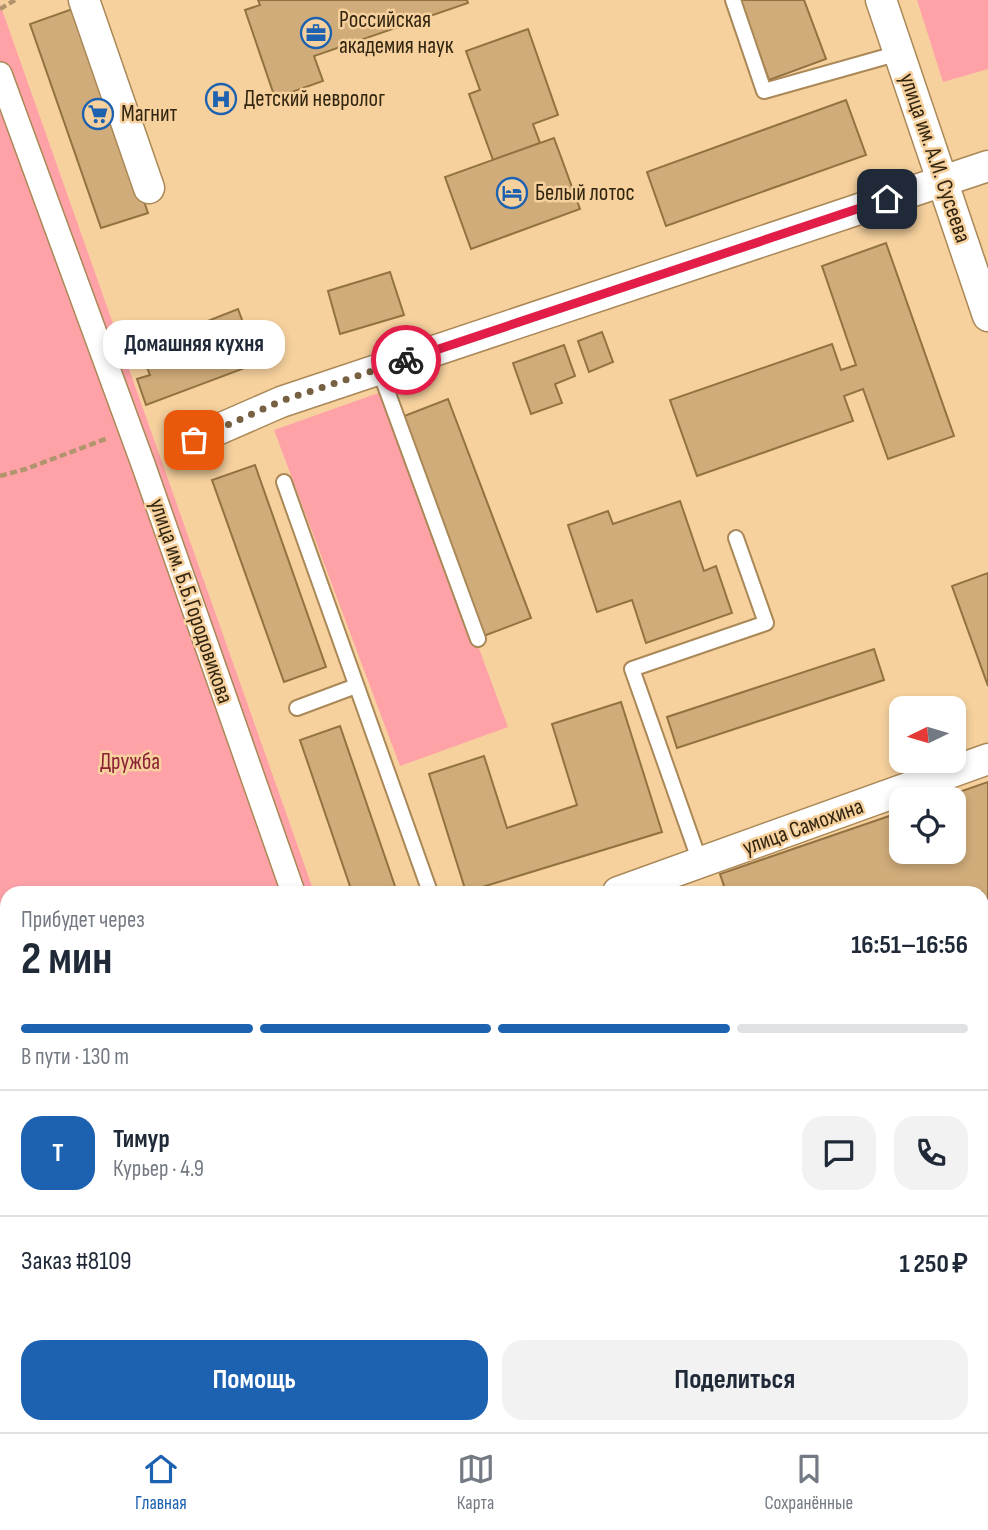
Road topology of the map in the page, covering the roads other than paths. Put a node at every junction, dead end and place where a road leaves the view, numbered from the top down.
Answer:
1 (84, 0) edge
2 (733, 0) edge
3 (881, 0) edge
4 (899, 53) junction
5 (0, 74) edge
6 (988, 166) edge
7 (942, 180) junction
8 (149, 188) dead end
9 (988, 316) edge
10 (379, 369) junction
11 (194, 440) dead end
12 (284, 482) dead end
13 (736, 538) dead end
14 (478, 639) dead end
15 (356, 686) junction
16 (297, 708) dead end
17 (988, 759) edge
18 (701, 865) junction
19 (291, 886) edge
20 (428, 886) edge
21 (640, 886) edge

1 - 8 street
2 - 4 lane
3 - 4 street, улица им. А.И. Сусеева
4 - 7 street, улица им. А.И. Сусеева
5 - 19 street, улица им. Б.Б.Городовикова
6 - 7 street
7 - 9 street, улица им. А.И. Сусеева
7 - 10 street
10 - 11 street
10 - 14 lane
12 - 15 lane
13 - 18 lane
15 - 16 lane
15 - 20 lane
17 - 18 street, улица Самохина
18 - 21 street, улица Самохина

